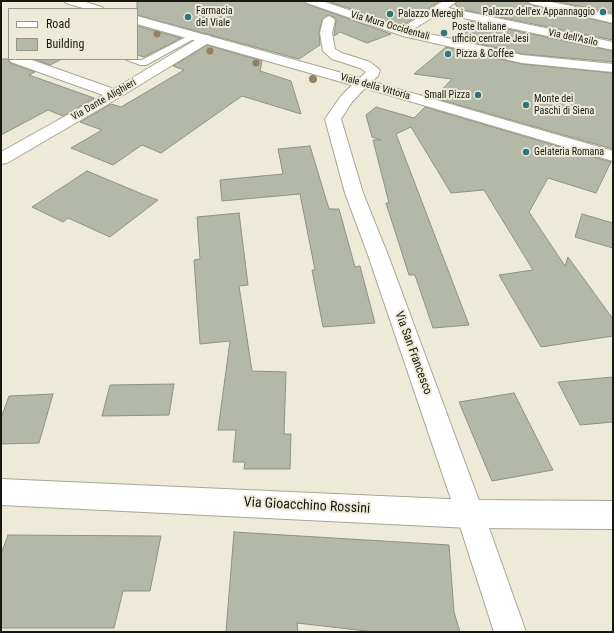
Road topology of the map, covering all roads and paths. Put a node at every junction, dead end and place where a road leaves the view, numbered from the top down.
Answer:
1 (70, 1) edge
2 (452, 1) edge
3 (532, 1) edge
4 (315, 2) edge
5 (575, 5) edge
6 (94, 8) edge
7 (439, 10) junction
8 (613, 19) edge
9 (138, 20) edge
10 (329, 20) dead end
11 (408, 28) dead end
12 (550, 33) junction
13 (200, 38) junction
14 (613, 46) edge
15 (522, 59) junction
16 (19, 60) edge
17 (132, 60) edge
18 (611, 69) edge
19 (362, 83) junction
20 (115, 94) junction
21 (5, 152) edge
22 (613, 156) edge
23 (1, 492) edge
24 (470, 514) junction
25 (613, 514) edge
26 (510, 632) edge

1 - 6 street
2 - 7 street
3 - 5 street
4 - 15 street, Via Mura Occidentali
5 - 8 street
5 - 12 street
7 - 11 street
7 - 12 street, Via dell'Asilo
9 - 13 street, Viale della Vittoria
10 - 19 street
12 - 14 street, Via dell'Asilo
12 - 15 street
13 - 17 lane
13 - 19 street, Viale della Vittoria
13 - 20 street, Via Dante Alighieri
15 - 18 street, Via Mura Occidentali
16 - 20 street
19 - 22 street, Viale della Vittoria
19 - 24 street, Via San Francesco
20 - 21 street, Via Dante Alighieri
23 - 24 street, Via Gioacchino Rossini
24 - 25 street, Via Gioacchino Rossini
24 - 26 street, Via San Francesco

